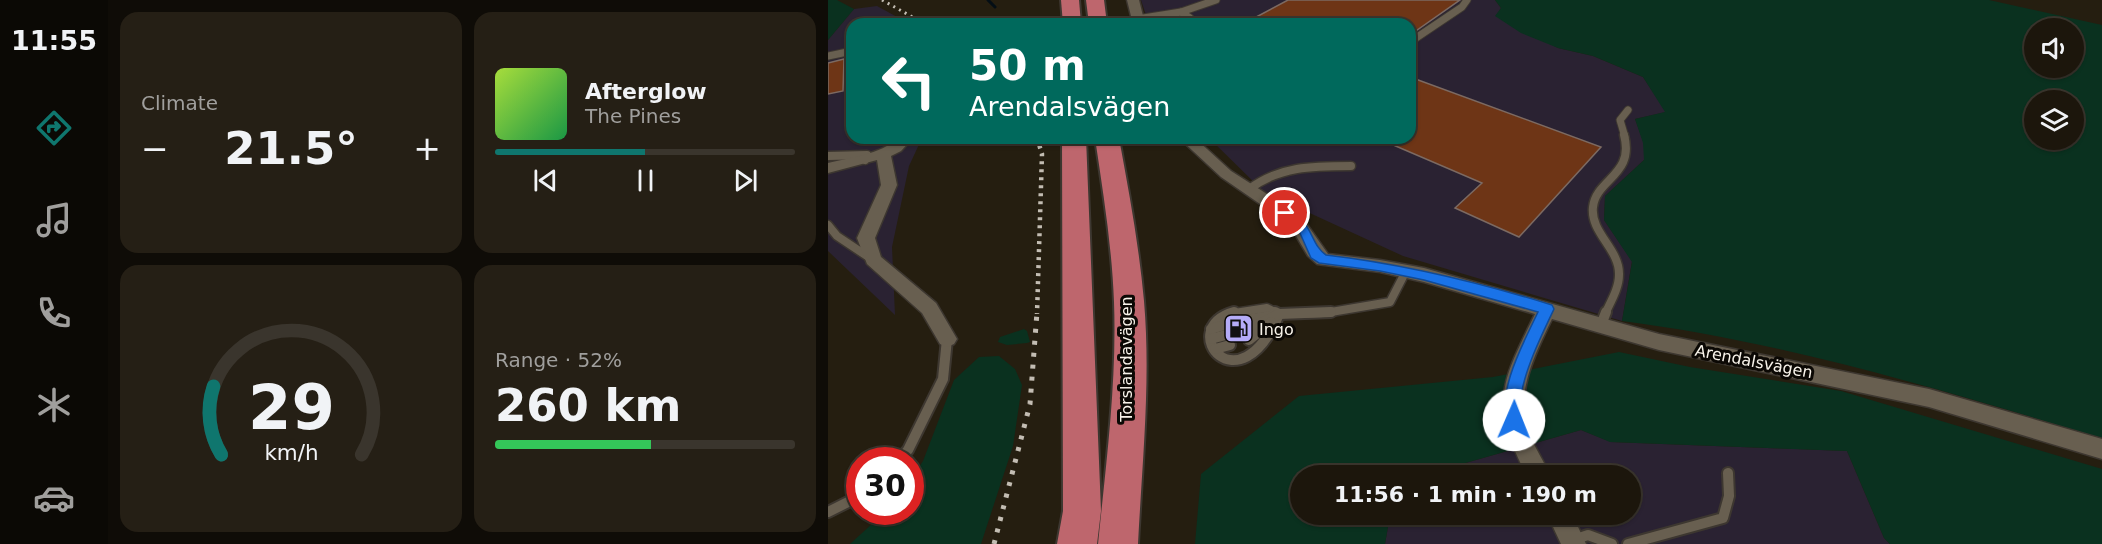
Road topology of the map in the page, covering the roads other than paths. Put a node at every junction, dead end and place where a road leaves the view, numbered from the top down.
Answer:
1 (1070, 0) edge
2 (1095, 0) edge
3 (1133, 0) edge
4 (1216, 0) edge
5 (1467, 0) edge
6 (1181, 12) junction
7 (1072, 18) edge
8 (1097, 18) edge
9 (1137, 18) edge
10 (1152, 18) edge
11 (1190, 18) edge
12 (1416, 38) edge
13 (846, 52) edge
14 (828, 56) edge
15 (1628, 110) dead end
16 (900, 144) edge
17 (1074, 144) edge
18 (1108, 144) edge
19 (1193, 144) edge
20 (883, 154) junction
21 (828, 156) edge
22 (865, 160) junction
23 (1351, 166) dead end
24 (828, 168) edge
25 (1248, 190) junction
26 (828, 225) edge
27 (873, 260) junction
28 (1406, 271) junction
29 (1546, 309) junction
30 (1279, 314) junction
31 (1601, 325) junction
32 (947, 339) joint
33 (1212, 339) junction
34 (910, 447) edge
35 (2102, 449) edge
36 (1534, 465) edge
37 (1728, 473) dead end
38 (846, 503) edge
39 (828, 512) edge
40 (1564, 525) edge
41 (1573, 542) edge
42 (1077, 544) edge
43 (1118, 544) edge
44 (1612, 544) edge
45 (1628, 544) edge

1 - 7 main road
2 - 8 main road
3 - 9 street
4 - 6 lane
5 - 12 lane
6 - 10 lane
6 - 11 lane
13 - 14 lane
15 - 31 lane
16 - 20 street
17 - 42 main road
18 - 43 main road, Torslandavägen
19 - 25 street, Arendalsvägen
20 - 22 street
20 - 27 street
21 - 22 lane
22 - 24 street
23 - 25 lane
25 - 28 street, Arendalsvägen
26 - 27 lane
27 - 32 street
28 - 29 street, Arendalsvägen
28 - 30 lane
29 - 31 street, Arendalsvägen
29 - 36 street
30 - 30 lane
30 - 33 lane
30 - 33 lane
31 - 35 street, Arendalsvägen
32 - 34 lane
33 - 33 lane
37 - 45 lane
38 - 39 lane
40 - 41 street
41 - 44 lane

